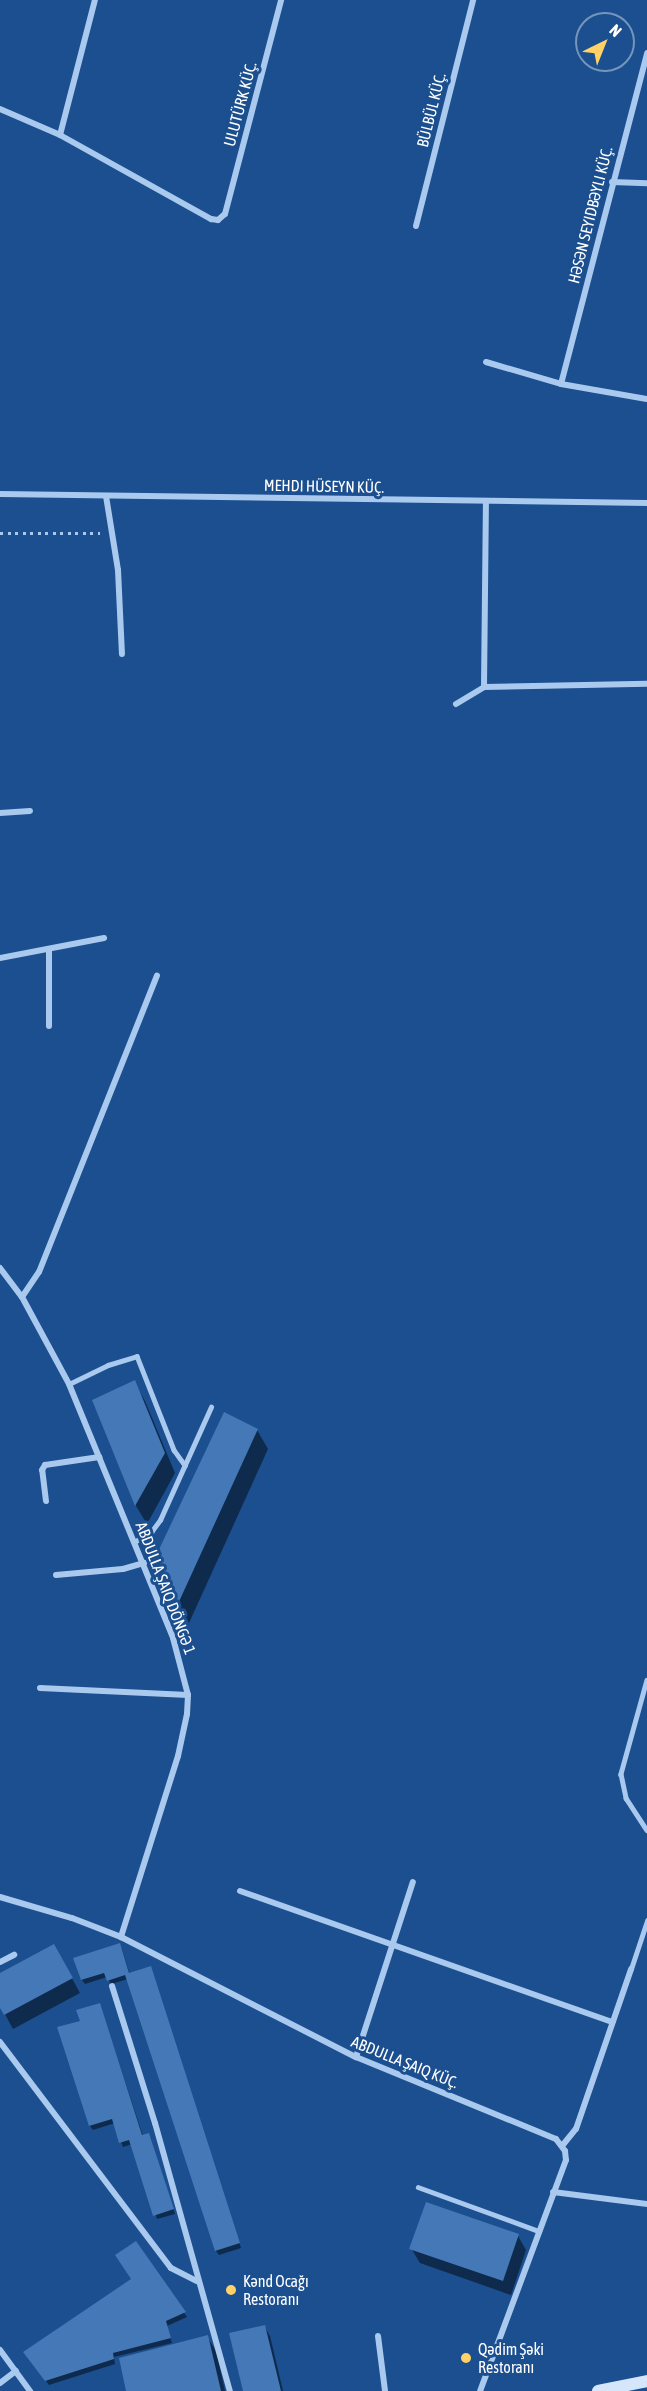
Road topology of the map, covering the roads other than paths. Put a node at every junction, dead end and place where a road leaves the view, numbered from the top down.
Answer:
1 (95, 0) edge
2 (281, 0) edge
3 (473, 0) edge
4 (647, 53) edge
5 (0, 109) edge
6 (60, 135) junction
7 (612, 182) junction
8 (647, 183) edge
9 (416, 226) dead end
10 (486, 362) dead end
11 (561, 384) junction
12 (647, 399) edge
13 (0, 494) edge
14 (106, 496) junction
15 (486, 502) junction
16 (647, 503) edge
17 (122, 654) dead end
18 (647, 684) edge
19 (484, 687) junction
20 (456, 704) dead end
21 (30, 811) dead end
22 (0, 813) edge
23 (104, 938) dead end
24 (49, 950) junction
25 (0, 958) edge
26 (158, 976) dead end
27 (49, 1026) dead end
28 (0, 1268) edge
29 (22, 1298) junction
30 (69, 1384) junction
31 (211, 1407) dead end
32 (99, 1457) junction
33 (185, 1465) junction
34 (46, 1501) dead end
35 (134, 1542) junction
36 (144, 1563) junction
37 (56, 1575) dead end
38 (647, 1680) edge
39 (40, 1688) dead end
40 (188, 1695) junction
41 (647, 1830) edge
42 (413, 1882) dead end
43 (240, 1891) dead end
44 (0, 1897) edge
45 (647, 1921) edge
46 (121, 1937) junction
47 (393, 1945) junction
48 (14, 1955) dead end
49 (0, 1962) edge
50 (630, 1969) joint
51 (112, 1986) dead end
52 (611, 2022) junction
53 (0, 2042) edge
54 (356, 2057) junction
55 (562, 2146) junction
56 (418, 2187) dead end
57 (553, 2192) junction
58 (647, 2204) edge
59 (538, 2231) junction
60 (197, 2281) junction
61 (378, 2336) dead end
62 (0, 2350) edge
63 (16, 2371) junction
64 (647, 2381) edge
65 (0, 2383) edge
66 (30, 2391) edge
67 (230, 2391) edge
68 (385, 2391) edge
69 (480, 2391) edge
70 (598, 2391) edge

1 - 6 street
2 - 6 street, ULUTÜRK KÜÇ.
3 - 9 street, BÜLBÜL KÜÇ.
4 - 7 street, HƏSƏN SEYIDBƏYLI KÜÇ.
5 - 6 street
7 - 8 street
7 - 11 street, HƏSƏN SEYIDBƏYLI KÜÇ.
10 - 11 street
11 - 12 street
13 - 14 street, MEHDI HÜSEYN KÜÇ.
14 - 15 street, MEHDI HÜSEYN KÜÇ.
14 - 17 street
15 - 16 street, MEHDI HÜSEYN KÜÇ.
15 - 19 street
18 - 19 street
19 - 20 street
21 - 22 street
23 - 24 street
24 - 25 street
24 - 27 street
26 - 29 street
28 - 29 street, ABDULLA ŞAIQ DÖNGƏ 1
29 - 30 street, ABDULLA ŞAIQ DÖNGƏ 1
30 - 32 street, ABDULLA ŞAIQ DÖNGƏ 1
30 - 33 lane
31 - 33 lane
32 - 34 street
32 - 35 street, ABDULLA ŞAIQ DÖNGƏ 1
33 - 35 lane
35 - 36 street, ABDULLA ŞAIQ DÖNGƏ 1
36 - 37 street
36 - 40 street, ABDULLA ŞAIQ DÖNGƏ 1
38 - 41 lane
39 - 40 street
40 - 46 street, ABDULLA ŞAIQ DÖNGƏ 1
42 - 47 street
43 - 47 street
44 - 46 street, ABDULLA ŞAIQ KÜÇ.
45 - 50 lane
46 - 54 street, ABDULLA ŞAIQ KÜÇ.
47 - 52 street
47 - 54 street
48 - 49 street
50 - 52 street
51 - 60 street
52 - 55 street
53 - 60 street
54 - 55 street, ABDULLA ŞAIQ KÜÇ.
55 - 57 street
56 - 59 lane
57 - 58 street
57 - 59 street
59 - 69 street
60 - 67 street
61 - 68 street
62 - 63 street
63 - 65 street
63 - 66 street
64 - 70 main road

